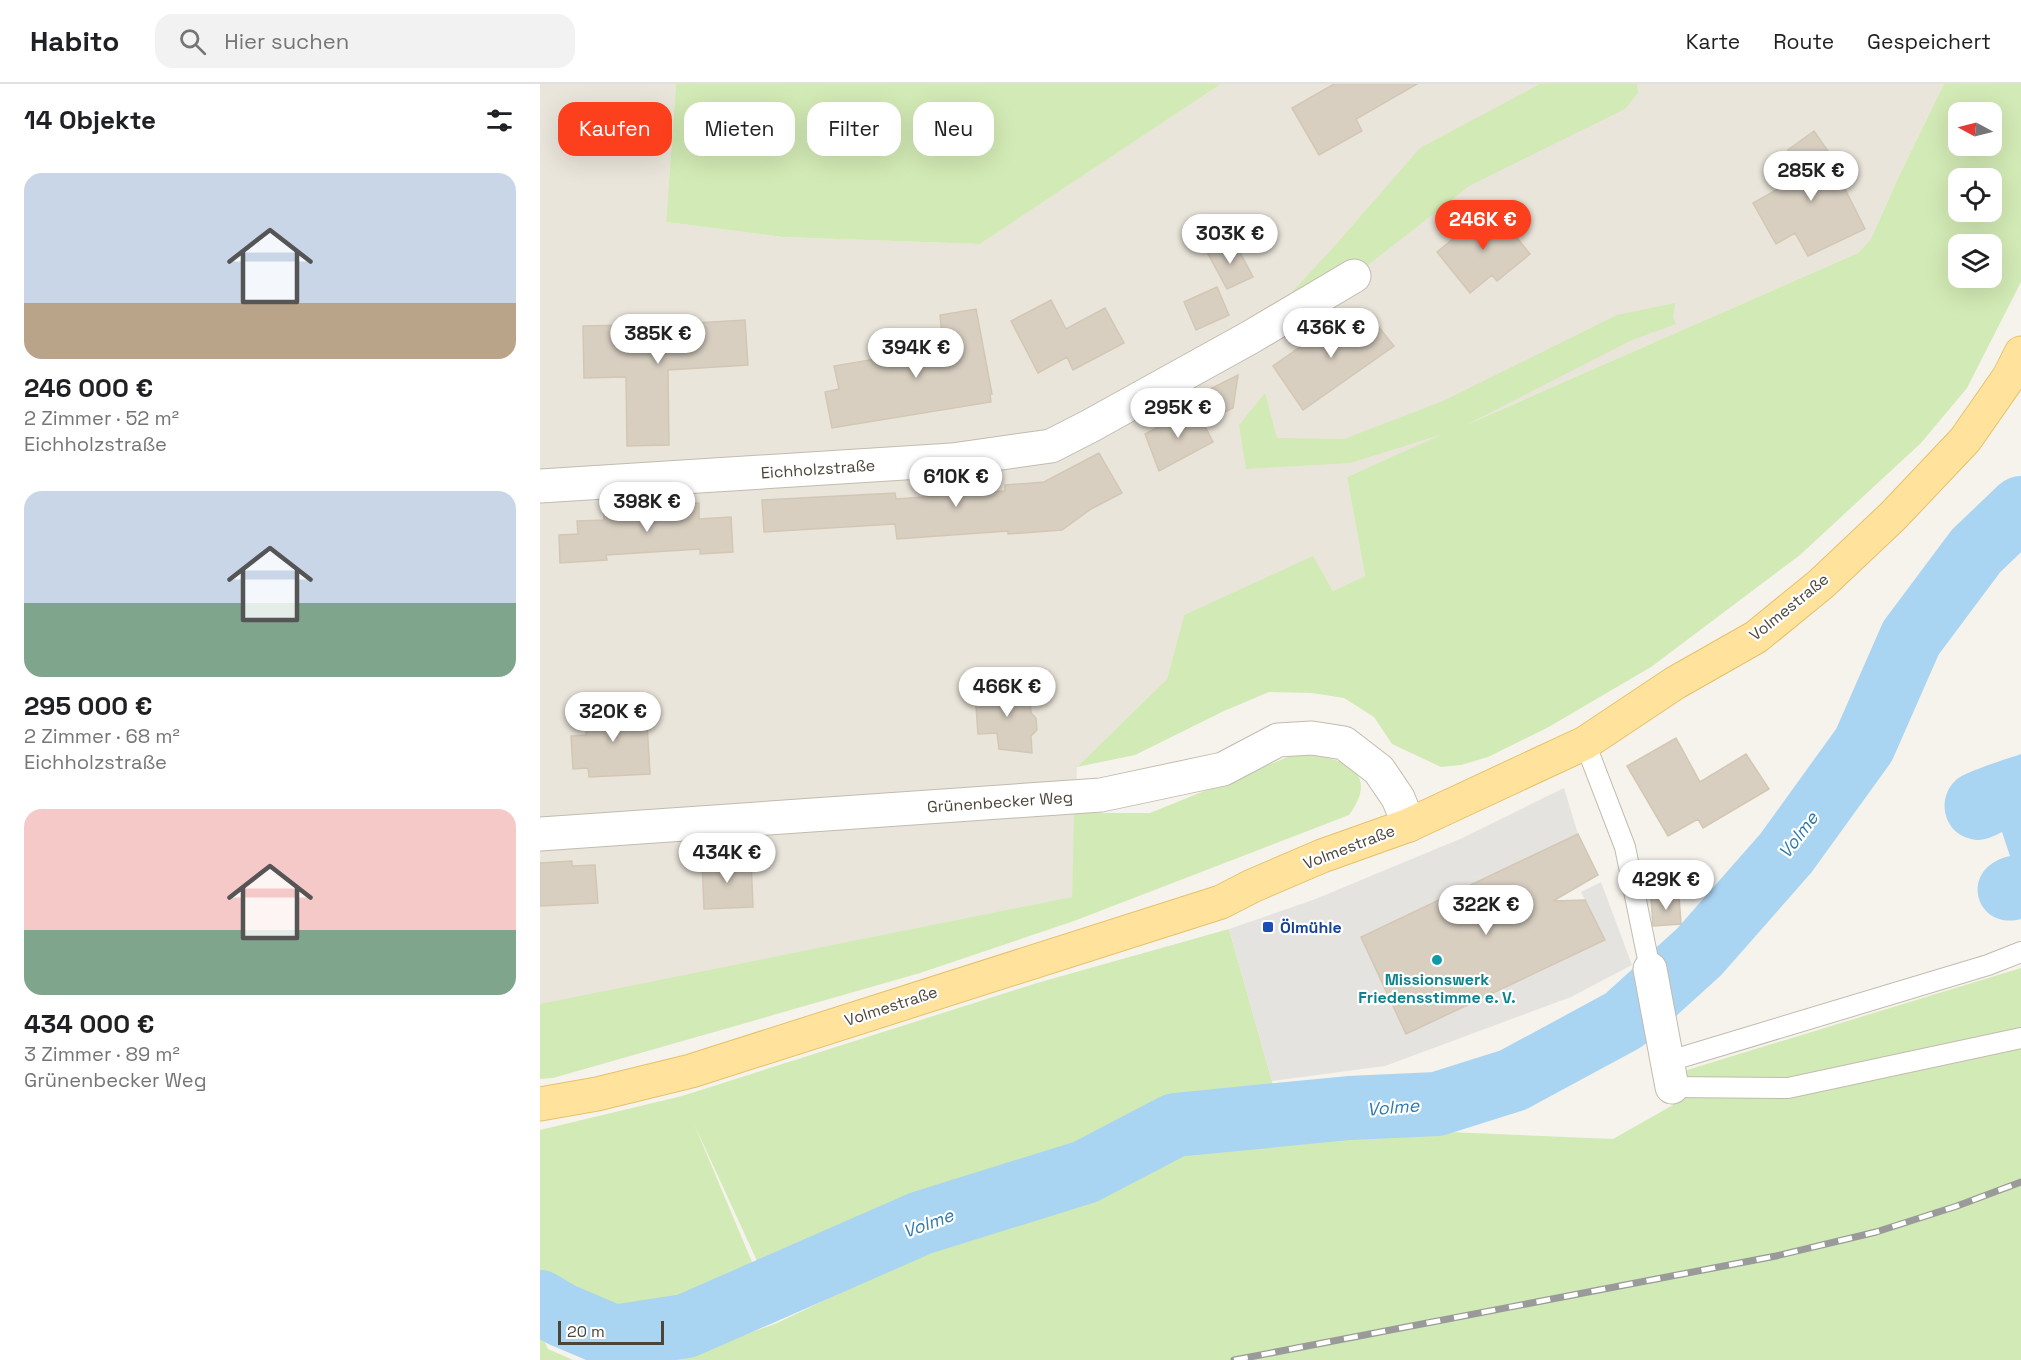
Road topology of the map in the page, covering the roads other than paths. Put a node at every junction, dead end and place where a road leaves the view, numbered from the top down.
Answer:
1 (1354, 276) dead end
2 (2021, 353) edge
3 (540, 486) edge
4 (1585, 743) junction
5 (1409, 825) junction
6 (540, 834) edge
7 (2021, 952) edge
8 (1650, 969) joint
9 (2021, 1038) edge
10 (1667, 1063) junction
11 (540, 1104) edge

1 - 3 street, Eichholzstraße
2 - 4 main road, Volmestraße
4 - 5 main road, Volmestraße
4 - 8 lane
5 - 6 street, Grünenbecker Weg
5 - 11 main road, Volmestraße
7 - 10 lane
8 - 10 street
9 - 10 lane

